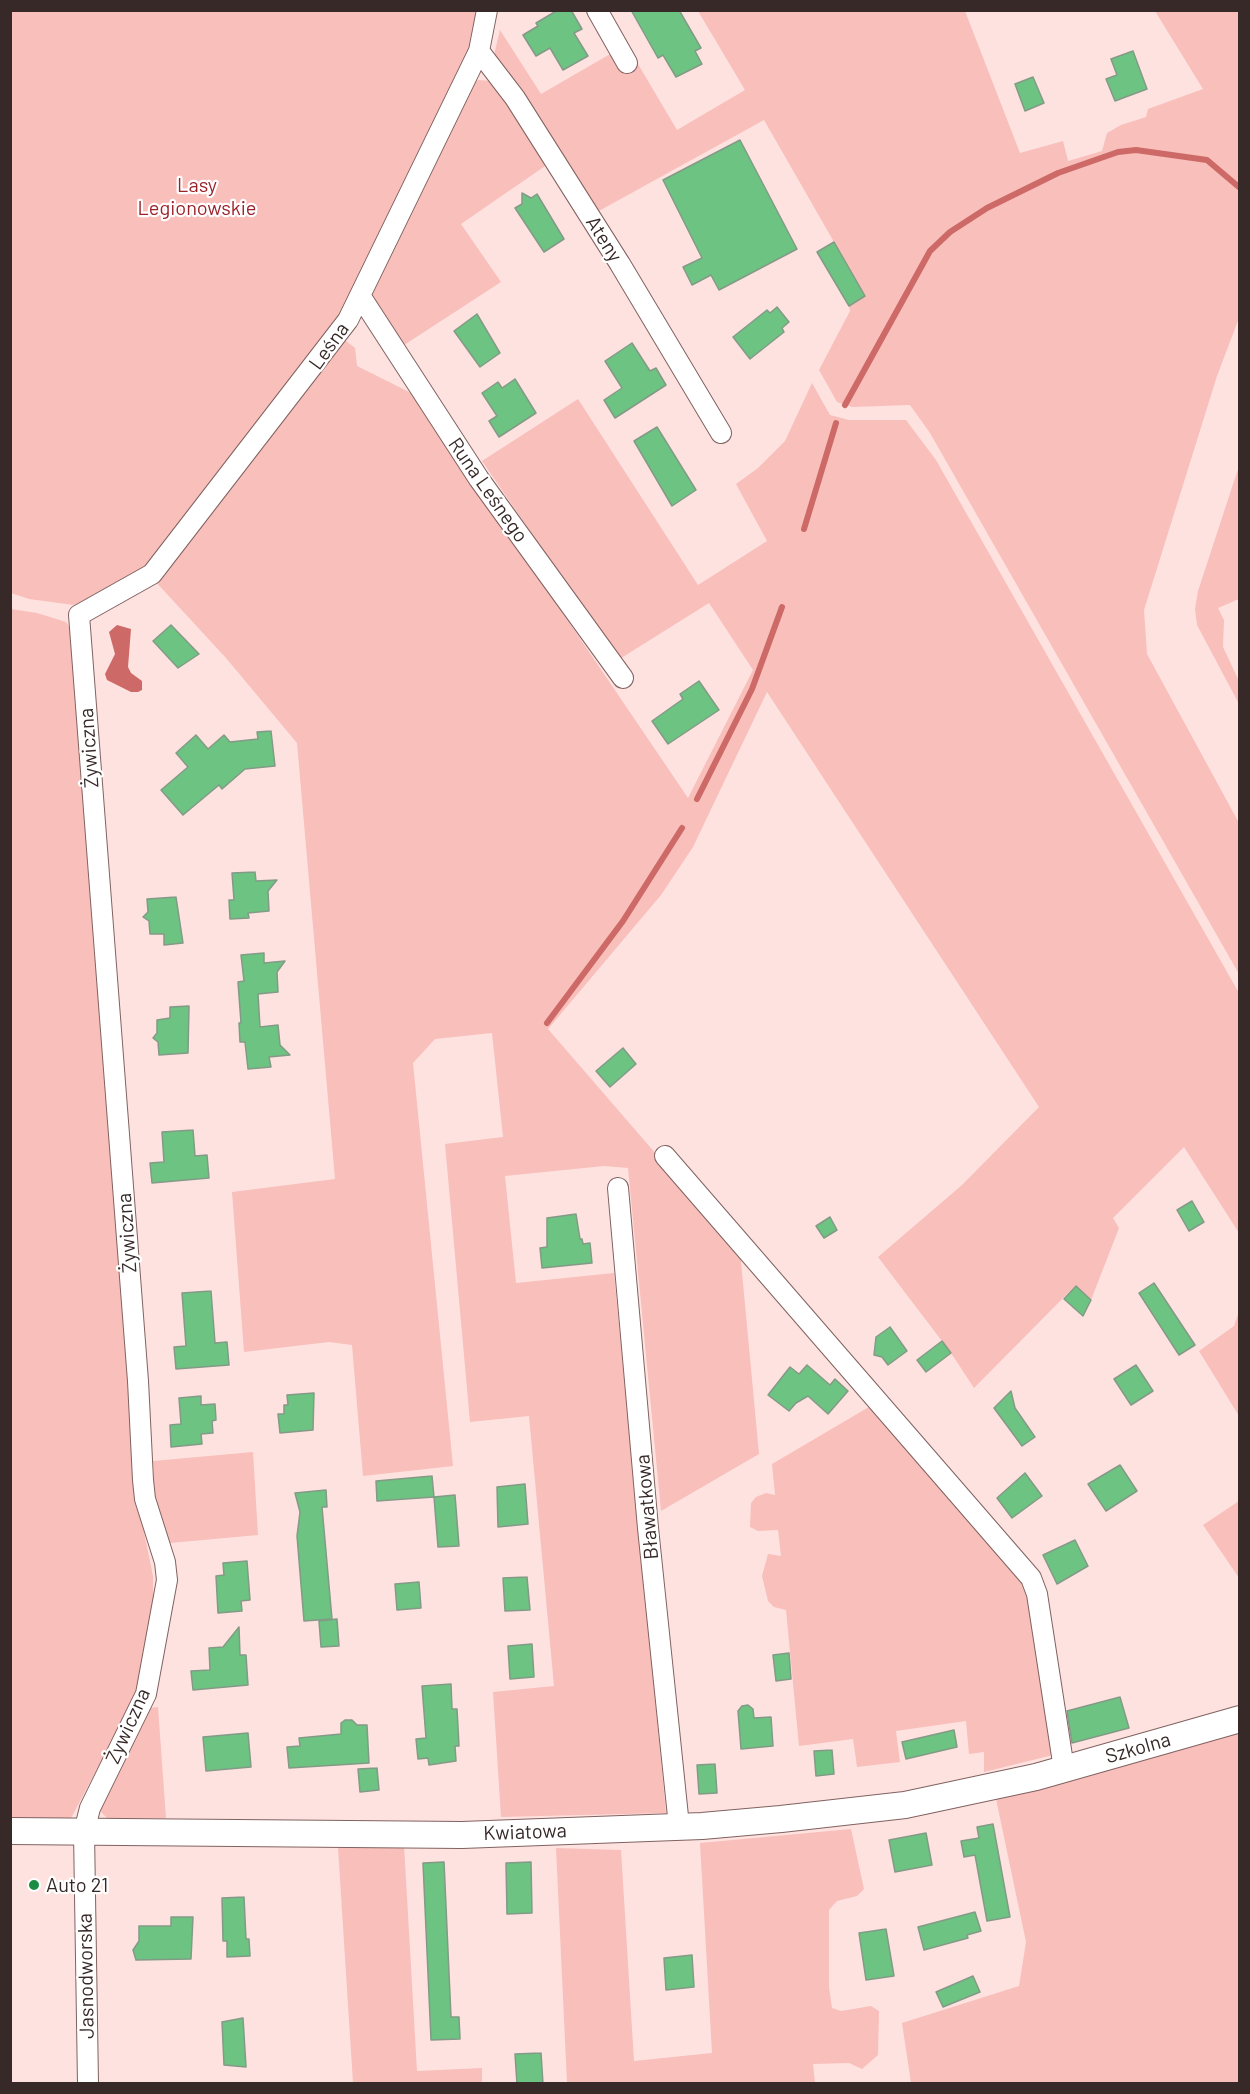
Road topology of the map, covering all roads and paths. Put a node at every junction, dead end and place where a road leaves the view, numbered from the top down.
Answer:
1 (487, 10) edge
2 (597, 10) edge
3 (479, 51) junction
4 (627, 63) dead end
5 (361, 297) junction
6 (721, 433) dead end
7 (79, 615) joint
8 (622, 678) dead end
9 (665, 1156) dead end
10 (618, 1188) dead end
11 (1239, 1719) edge
12 (1064, 1769) junction
13 (1036, 1777) joint
14 (679, 1827) junction
15 (10, 1831) edge
16 (84, 1832) junction
17 (88, 2084) edge

1 - 3 street, Leśna
2 - 4 street
3 - 5 street, Leśna
3 - 6 street, Ateny
5 - 7 street, Leśna
5 - 8 street, Runa Leśnego
7 - 16 street, Żywiczna
9 - 12 street
10 - 14 street, Bławatkowa
11 - 12 street, Szkolna
12 - 13 street, Szkolna
13 - 14 street, Kwiatowa
14 - 16 street, Kwiatowa
15 - 16 street, Kwiatowa
16 - 17 street, Jasnodworska

